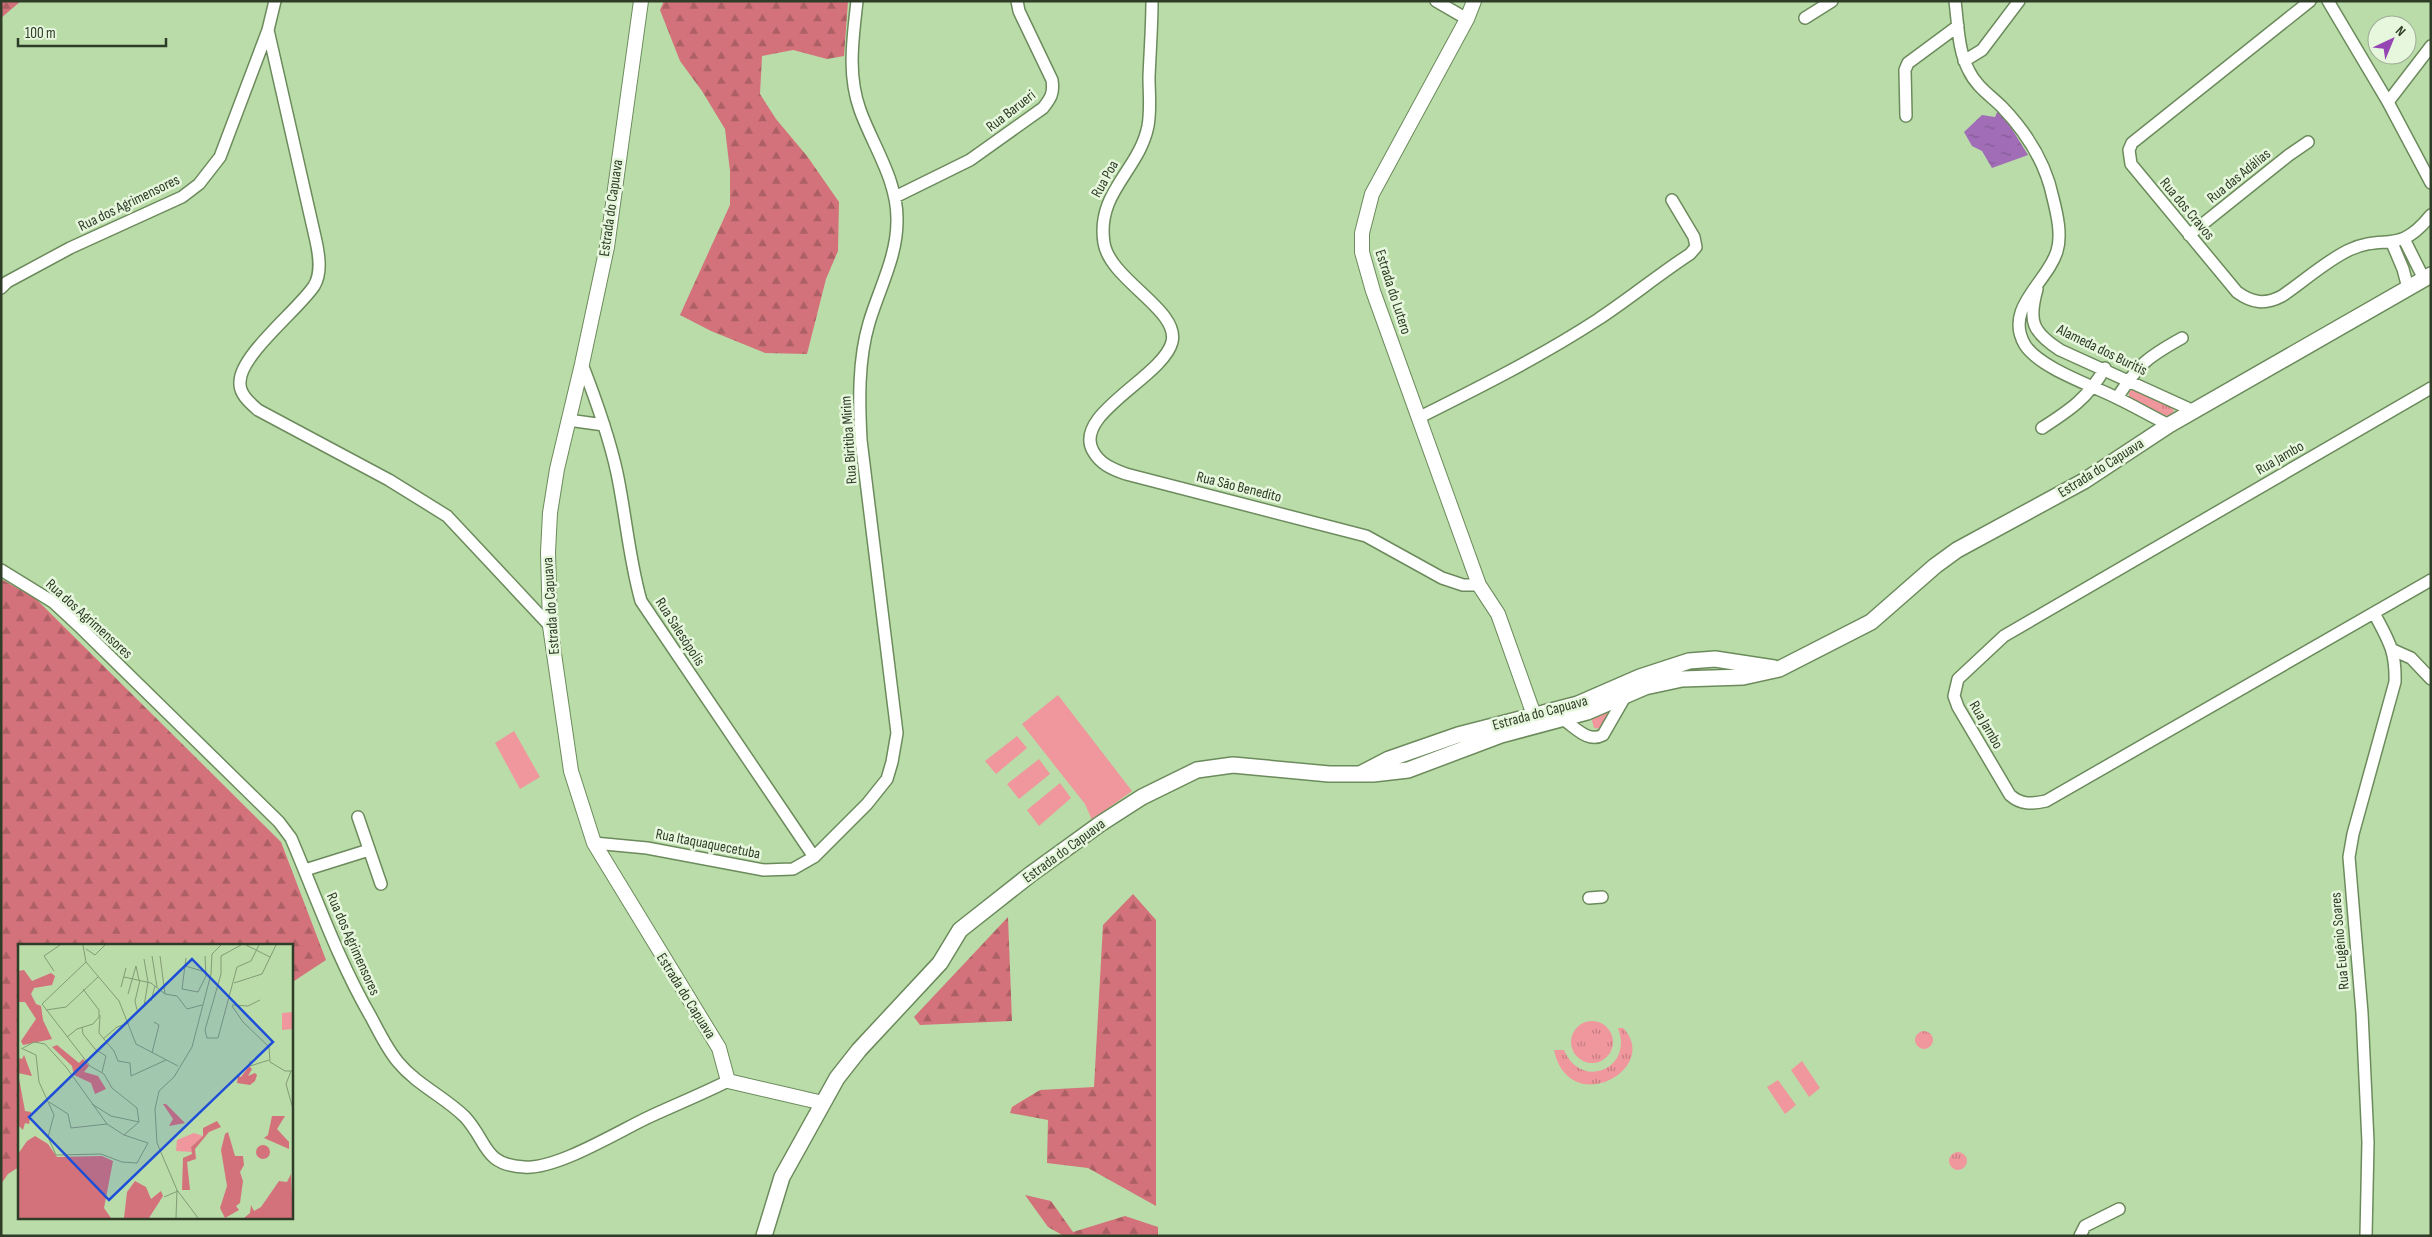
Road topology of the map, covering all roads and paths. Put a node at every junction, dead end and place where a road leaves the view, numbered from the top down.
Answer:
1 (275, 1) edge
2 (641, 1) edge
3 (856, 1) edge
4 (1016, 1) edge
5 (1152, 1) edge
6 (1436, 1) edge
7 (1474, 1) edge
8 (1832, 1) edge
9 (1955, 1) edge
10 (2019, 1) edge
11 (2310, 1) edge
12 (2328, 1) edge
13 (1805, 18) dead end
14 (1467, 19) junction
15 (1958, 26) junction
16 (268, 30) junction
17 (2431, 46) edge
18 (1964, 61) junction
19 (2388, 102) junction
20 (1906, 116) dead end
21 (2308, 142) dead end
22 (2431, 183) edge
23 (895, 197) junction
24 (1672, 200) dead end
25 (2431, 215) edge
26 (2189, 235) junction
27 (2404, 239) junction
28 (2392, 243) junction
29 (2427, 277) edge
30 (2039, 285) junction
31 (1, 288) edge
32 (2408, 288) junction
33 (2182, 338) dead end
34 (2087, 361) junction
35 (582, 364) junction
36 (2105, 368) junction
37 (1150, 372) joint
38 (2077, 379) junction
39 (2129, 380) junction
40 (2094, 387) junction
41 (2431, 388) edge
42 (2117, 398) junction
43 (2194, 411) junction
44 (1420, 418) junction
45 (568, 420) junction
46 (604, 425) junction
47 (2169, 426) junction
48 (2042, 428) dead end
49 (1, 570) edge
50 (2431, 580) edge
51 (1479, 585) junction
52 (2374, 613) junction
53 (550, 626) junction
54 (2393, 650) junction
55 (1700, 660) junction
56 (1778, 669) junction
57 (1700, 678) junction
58 (2431, 679) edge
59 (1626, 695) junction
60 (1530, 716) junction
61 (1564, 720) junction
62 (1412, 751) junction
63 (1418, 768) junction
64 (1362, 773) junction
65 (358, 817) dead end
66 (594, 843) junction
67 (369, 850) junction
68 (814, 857) junction
69 (305, 870) junction
70 (381, 884) dead end
71 (1602, 897) dead end
72 (1589, 898) dead end
73 (728, 1081) junction
74 (823, 1102) junction
75 (2119, 1209) dead end
76 (764, 1236) edge
77 (2080, 1236) edge
78 (2366, 1236) edge

1 - 16 street, Rua dos Agrimensores
2 - 35 street, Estrada do Capuava
3 - 23 street, Rua Biritiba Mirim
4 - 23 street, Rua Barueri
5 - 37 street, Rua Poa
6 - 14 street
7 - 14 street, Estrada do Lutero
8 - 13 street
9 - 15 street
10 - 18 street
11 - 26 street, Rua dos Cravos
12 - 19 street
14 - 44 street, Estrada do Lutero
15 - 18 street
15 - 20 street
16 - 31 street, Rua dos Agrimensores
16 - 53 street
17 - 19 street
18 - 30 street
19 - 22 street
21 - 26 street, Rua das Adálias
23 - 68 street, Rua Biritiba Mirim
24 - 44 street
25 - 27 street, Rua dos Cravos
26 - 28 street, Rua dos Cravos
27 - 28 street, Rua dos Cravos
27 - 29 street
28 - 32 street
29 - 32 main road, Estrada do Capuava
30 - 34 street, Alameda dos Buritis
30 - 38 street
32 - 43 main road, Estrada do Capuava
33 - 39 street
34 - 36 street, Alameda dos Buritis
34 - 38 street
35 - 45 street, Estrada do Capuava
35 - 46 street, Rua Salesópolis
36 - 39 street, Alameda dos Buritis
36 - 40 street
37 - 51 street, Rua São Benedito
38 - 40 street
39 - 42 street
39 - 43 street, Alameda dos Buritis
40 - 42 street
40 - 48 street
41 - 52 street, Rua Jambo
42 - 47 street
43 - 47 main road, Estrada do Capuava
44 - 51 street, Estrada do Lutero
45 - 46 street
45 - 53 street, Estrada do Capuava
46 - 68 street, Rua Salesópolis
47 - 56 main road, Estrada do Capuava
49 - 69 street, Rua dos Agrimensores
50 - 52 street, Rua Jambo
51 - 60 street, Estrada do Lutero
52 - 54 street
53 - 66 street, Estrada do Capuava
54 - 58 street
54 - 78 street, Rua Eugênio Soares
55 - 56 main road, Estrada do Capuava
55 - 57 main road
55 - 60 main road, Estrada do Capuava
56 - 57 main road, Estrada do Capuava
57 - 59 main road, Estrada do Capuava
59 - 61 main road, Estrada do Capuava
59 - 61 street
60 - 62 main road, Estrada do Capuava
61 - 63 main road, Estrada do Capuava
62 - 63 main road
62 - 64 main road, Estrada do Capuava
63 - 64 main road, Estrada do Capuava
64 - 74 main road, Estrada do Capuava
65 - 67 street
66 - 68 street, Rua Itaquaquecetuba
66 - 73 street, Estrada do Capuava
67 - 69 street
67 - 70 street
69 - 73 street, Rua dos Agrimensores
71 - 72 street
73 - 74 street
74 - 76 main road, Estrada do Capuava
75 - 77 street

